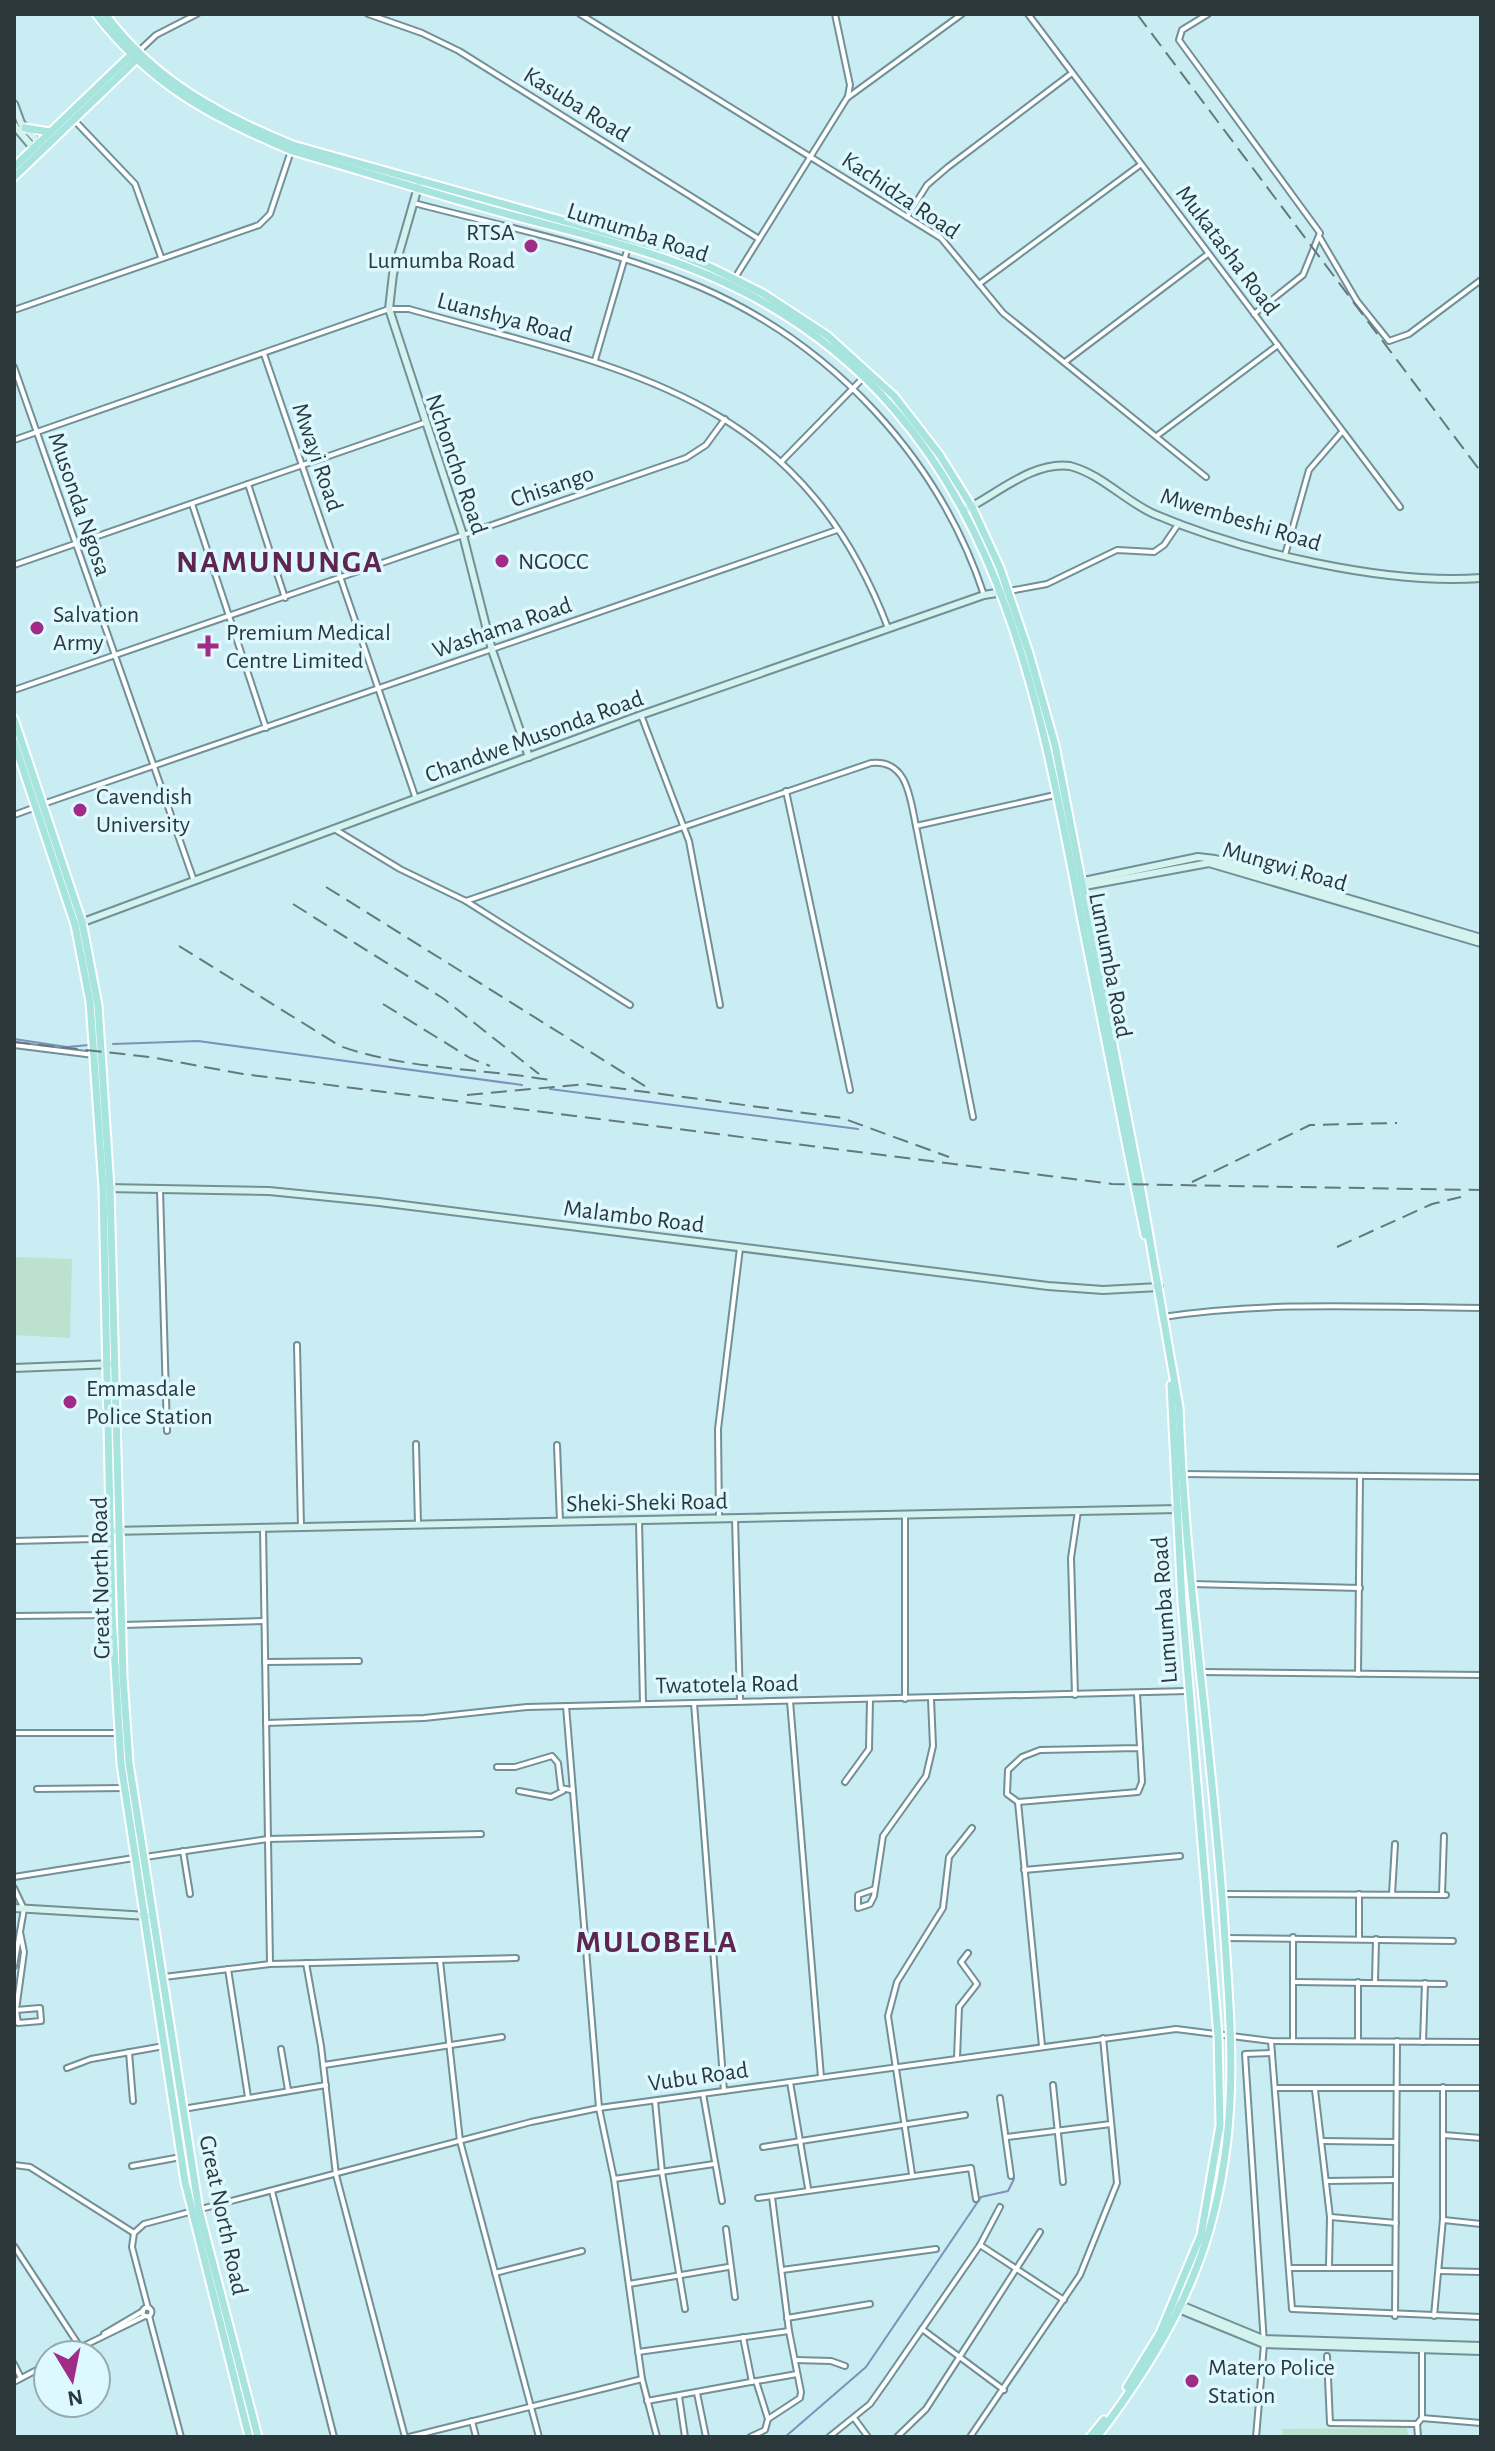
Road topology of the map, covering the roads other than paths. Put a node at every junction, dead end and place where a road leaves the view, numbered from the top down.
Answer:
1 (96, 14) edge
2 (105, 14) edge
3 (197, 14) edge
4 (368, 14) edge
5 (580, 14) edge
6 (835, 14) edge
7 (962, 14) edge
8 (1028, 14) edge
9 (1208, 14) edge
10 (137, 54) junction
11 (1072, 73) junction
12 (847, 98) junction
13 (14, 104) edge
14 (71, 117) junction
15 (14, 125) edge
16 (25, 128) junction
17 (50, 132) junction
18 (292, 148) junction
19 (39, 149) junction
20 (811, 157) junction
21 (1140, 165) junction
22 (14, 167) edge
23 (14, 177) edge
24 (419, 184) junction
25 (413, 203) junction
26 (907, 217) junction
27 (1320, 238) junction
28 (759, 239) junction
29 (628, 247) junction
30 (1208, 254) junction
31 (161, 257) junction
32 (624, 260) junction
33 (1481, 280) edge
34 (733, 282) junction
35 (979, 284) junction
36 (389, 309) junction
37 (14, 310) edge
38 (1254, 314) junction
39 (1278, 345) junction
40 (264, 354) junction
41 (595, 360) junction
42 (1065, 362) junction
43 (14, 367) edge
44 (863, 377) junction
45 (852, 388) junction
46 (725, 419) junction
47 (424, 423) junction
48 (1341, 432) junction
49 (37, 433) junction
50 (1158, 435) junction
51 (14, 440) edge
52 (781, 462) junction
53 (302, 465) junction
54 (1206, 477) dead end
55 (248, 484) junction
56 (192, 504) junction
57 (1400, 507) dead end
58 (969, 509) junction
59 (953, 519) junction
60 (1179, 523) junction
61 (837, 530) junction
62 (463, 535) junction
63 (74, 544) junction
64 (1285, 555) junction
65 (14, 565) edge
66 (1481, 578) edge
67 (341, 579) junction
68 (1005, 592) junction
69 (984, 595) junction
70 (285, 598) junction
71 (229, 617) junction
72 (888, 628) junction
73 (492, 650) junction
74 (115, 655) junction
75 (379, 689) junction
76 (14, 690) edge
77 (641, 715) junction
78 (14, 719) edge
79 (266, 728) junction
80 (14, 742) edge
81 (529, 757) junction
82 (152, 766) junction
83 (786, 791) junction
84 (1058, 795) junction
85 (416, 799) junction
86 (39, 806) junction
87 (14, 815) edge
88 (681, 825) junction
89 (916, 826) junction
90 (335, 829) junction
91 (193, 878) junction
92 (1079, 885) junction
93 (466, 901) junction
94 (78, 924) junction
95 (1481, 941) edge
96 (630, 1005) dead end
97 (720, 1005) dead end
98 (14, 1045) edge
99 (96, 1056) junction
100 (850, 1090) dead end
101 (973, 1117) dead end
102 (106, 1188) junction
103 (160, 1190) junction
104 (740, 1248) junction
105 (1157, 1288) junction
106 (1481, 1308) edge
107 (1163, 1318) junction
108 (297, 1345) dead end
109 (110, 1364) junction
110 (14, 1368) edge
111 (167, 1431) dead end
112 (416, 1444) dead end
113 (557, 1445) dead end
114 (1178, 1474) junction
115 (1481, 1477) edge
116 (1360, 1478) junction
117 (1180, 1509) junction
118 (1078, 1511) junction
119 (905, 1515) junction
120 (735, 1518) junction
121 (719, 1519) junction
122 (639, 1520) junction
123 (560, 1522) junction
124 (418, 1525) junction
125 (301, 1527) junction
126 (263, 1528) junction
127 (115, 1531) junction
128 (14, 1541) edge
129 (1190, 1584) junction
130 (1360, 1588) junction
131 (112, 1615) junction
132 (14, 1616) edge
133 (264, 1621) junction
134 (121, 1625) junction
135 (359, 1661) dead end
136 (265, 1662) junction
137 (1199, 1672) junction
138 (1358, 1674) junction
139 (1481, 1675) edge
140 (1190, 1691) junction
141 (1137, 1694) junction
142 (1075, 1695) junction
143 (905, 1699) junction
144 (931, 1699) junction
145 (870, 1700) junction
146 (740, 1701) junction
147 (790, 1701) junction
148 (694, 1702) junction
149 (643, 1704) junction
150 (566, 1706) junction
151 (266, 1723) junction
152 (122, 1732) junction
153 (14, 1733) edge
154 (1139, 1748) junction
155 (497, 1767) dead end
156 (845, 1782) dead end
157 (124, 1788) junction
158 (37, 1789) dead end
159 (571, 1790) junction
160 (519, 1791) dead end
161 (563, 1791) junction
162 (1018, 1802) junction
163 (972, 1828) dead end
164 (481, 1834) dead end
165 (1444, 1836) dead end
166 (268, 1839) junction
167 (1395, 1844) dead end
168 (183, 1851) junction
169 (1180, 1856) dead end
170 (139, 1858) junction
171 (1024, 1870) junction
172 (14, 1877) edge
173 (14, 1888) edge
174 (875, 1889) junction
175 (190, 1894) dead end
176 (1222, 1894) junction
177 (1359, 1894) junction
178 (1392, 1894) junction
179 (14, 1908) edge
180 (24, 1909) junction
181 (147, 1916) junction
182 (20, 1930) junction
183 (1293, 1937) junction
184 (1225, 1938) junction
185 (1359, 1939) junction
186 (1376, 1939) junction
187 (1453, 1941) dead end
188 (968, 1953) dead end
189 (516, 1958) dead end
190 (440, 1961) junction
191 (306, 1963) junction
192 (270, 1964) junction
193 (14, 1966) edge
194 (228, 1969) junction
195 (162, 1978) junction
196 (1294, 1982) junction
197 (1358, 1982) junction
198 (1375, 1983) junction
199 (1425, 1983) junction
200 (1444, 1984) dead end
201 (16, 2010) edge
202 (1218, 2036) junction
203 (502, 2037) dead end
204 (1103, 2038) junction
205 (1233, 2039) junction
206 (1271, 2041) junction
207 (1293, 2041) junction
208 (1358, 2041) junction
209 (1397, 2041) junction
210 (1423, 2042) junction
211 (1481, 2042) edge
212 (448, 2045) junction
213 (164, 2046) junction
214 (1042, 2046) junction
215 (281, 2049) dead end
216 (129, 2051) junction
217 (1272, 2053) junction
218 (957, 2058) junction
219 (324, 2065) junction
220 (896, 2067) junction
221 (67, 2068) dead end
222 (821, 2077) junction
223 (790, 2082) junction
224 (326, 2085) junction
225 (1053, 2085) dead end
226 (1443, 2087) junction
227 (1275, 2088) junction
228 (1481, 2088) edge
229 (1397, 2089) junction
230 (1315, 2090) junction
231 (288, 2091) junction
232 (724, 2091) junction
233 (703, 2094) junction
234 (248, 2097) junction
235 (1000, 2098) dead end
236 (133, 2101) dead end
237 (655, 2101) junction
238 (599, 2108) junction
239 (182, 2109) junction
240 (965, 2115) dead end
241 (906, 2124) junction
242 (1112, 2124) junction
243 (1057, 2131) junction
244 (1443, 2135) junction
245 (1007, 2137) junction
246 (1481, 2138) edge
247 (460, 2141) junction
248 (801, 2141) junction
249 (1321, 2141) junction
250 (1395, 2142) junction
251 (763, 2147) dead end
252 (181, 2157) junction
253 (714, 2164) junction
254 (14, 2165) edge
255 (132, 2166) dead end
256 (662, 2172) junction
257 (912, 2174) junction
258 (336, 2175) junction
259 (1011, 2176) dead end
260 (614, 2179) junction
261 (1395, 2180) junction
262 (1327, 2181) junction
263 (1063, 2182) dead end
264 (808, 2188) junction
265 (272, 2191) junction
266 (772, 2197) junction
267 (758, 2198) dead end
268 (976, 2199) dead end
269 (722, 2201) dead end
270 (1000, 2207) dead end
271 (195, 2211) junction
272 (1330, 2217) junction
273 (1443, 2219) junction
274 (1396, 2223) junction
275 (1481, 2224) edge
276 (726, 2229) dead end
277 (1040, 2232) dead end
278 (134, 2233) junction
279 (980, 2245) junction
280 (14, 2246) edge
281 (936, 2249) dead end
282 (582, 2251) dead end
283 (1329, 2266) junction
284 (728, 2267) junction
285 (1290, 2268) junction
286 (1395, 2268) junction
287 (1019, 2269) junction
288 (782, 2270) junction
289 (1440, 2271) junction
290 (1481, 2272) edge
291 (495, 2273) junction
292 (679, 2276) junction
293 (629, 2284) junction
294 (735, 2297) dead end
295 (1064, 2300) junction
296 (870, 2304) dead end
297 (1176, 2305) junction
298 (685, 2309) dead end
299 (146, 2313) junction
300 (1395, 2316) junction
301 (1434, 2316) junction
302 (1481, 2317) edge
303 (787, 2318) junction
304 (922, 2329) junction
305 (789, 2331) junction
306 (743, 2337) junction
307 (75, 2339) edge
308 (96, 2339) edge
309 (1264, 2341) junction
310 (1481, 2348) edge
311 (1422, 2351) junction
312 (638, 2352) junction
313 (1327, 2356) dead end
314 (960, 2357) junction
315 (795, 2360) junction
316 (14, 2364) edge
317 (845, 2366) dead end
318 (32, 2372) edge
319 (797, 2374) junction
320 (21, 2378) junction
321 (642, 2379) junction
322 (14, 2382) edge
323 (754, 2382) junction
324 (1004, 2390) junction
325 (697, 2393) junction
326 (679, 2396) junction
327 (647, 2401) junction
328 (532, 2406) junction
329 (854, 2418) junction
330 (1422, 2418) junction
331 (768, 2419) junction
332 (472, 2421) junction
333 (1481, 2423) edge
334 (1417, 2424) junction
335 (181, 2437) edge
336 (249, 2437) edge
337 (258, 2437) edge
338 (334, 2437) edge
339 (407, 2437) edge
340 (476, 2437) edge
341 (539, 2437) edge
342 (657, 2437) edge
343 (685, 2437) edge
344 (706, 2437) edge
345 (750, 2437) edge
346 (829, 2437) edge
347 (868, 2437) edge
348 (897, 2437) edge
349 (970, 2437) edge
350 (1090, 2437) edge
351 (1097, 2437) edge
352 (1256, 2437) edge
353 (1418, 2437) edge

1 - 10 main road, Lumumba Road
2 - 10 main road, Lumumba Road
3 - 10 street
4 - 28 street, Kasuba Road
5 - 20 street, Kachidza Road
6 - 12 street
7 - 12 street
8 - 11 street, Mukatasha Road
9 - 27 street
10 - 14 main road
10 - 18 main road, Lumumba Road
11 - 21 street, Mukatasha Road
11 - 26 street
12 - 20 street
13 - 16 street
14 - 17 main road
14 - 19 main road
14 - 31 street
15 - 19 street
16 - 17 main road
16 - 19 street
17 - 19 main road
18 - 24 main road, Lumumba Road
18 - 31 street
19 - 22 main road
19 - 23 main road
20 - 26 street, Kachidza Road
20 - 28 street
21 - 30 street, Mukatasha Road
21 - 35 street
24 - 25 street, Nchoncho Road
24 - 29 main road, Lumumba Road
24 - 34 main road, Lumumba Road
25 - 32 street
25 - 36 street, Nchoncho Road
26 - 35 street, Kachidza Road
27 - 33 street
27 - 38 street
28 - 34 street
29 - 32 street
29 - 34 main road, Lumumba Road
30 - 38 street, Mukatasha Road
30 - 42 street
31 - 37 street
32 - 41 street
32 - 45 street
34 - 44 main road, Lumumba Road
34 - 58 main road, Lumumba Road
35 - 42 street, Kachidza Road
36 - 40 street, Luanshya Road
36 - 41 street, Luanshya Road
36 - 47 street, Nchoncho Road
38 - 39 street, Mukatasha Road
39 - 48 street, Mukatasha Road
39 - 50 street
40 - 49 street, Luanshya Road
40 - 53 street, Mwayi Road
41 - 46 street, Luanshya Road
42 - 50 street, Kachidza Road
43 - 49 street, Musonda Ngosa
44 - 45 street
44 - 58 main road, Lumumba Road
45 - 52 street
45 - 59 street
46 - 52 street, Luanshya Road
46 - 62 street, Chisango
47 - 53 street
47 - 62 street, Nchoncho Road
48 - 57 street, Mukatasha Road
48 - 64 street
49 - 51 street, Luanshya Road
49 - 63 street, Musonda Ngosa
50 - 54 street, Kachidza Road
52 - 61 street, Luanshya Road
53 - 55 street
53 - 67 street, Mwayi Road
55 - 56 street
55 - 70 street
56 - 63 street
56 - 71 street
58 - 59 street
58 - 60 street, Mwembeshi Road
58 - 68 main road, Lumumba Road
59 - 69 street
60 - 64 street, Mwembeshi Road
60 - 68 street
61 - 72 street, Luanshya Road
61 - 73 street, Washama Road
62 - 67 street, Chisango
62 - 73 street, Nchoncho Road
63 - 65 street
63 - 74 street, Musonda Ngosa
64 - 66 street, Mwembeshi Road
67 - 70 street, Chisango
67 - 75 street, Mwayi Road
68 - 69 street, Chandwe Musonda Road
68 - 84 main road, Lumumba Road
68 - 92 main road, Lumumba Road
69 - 72 street, Chandwe Musonda Road
70 - 71 street, Chisango
71 - 74 street, Chisango
71 - 79 street
72 - 77 street, Chandwe Musonda Road
73 - 75 street, Washama Road
73 - 81 street, Nchoncho Road
74 - 76 street, Chisango
74 - 82 street, Musonda Ngosa
75 - 79 street, Washama Road
75 - 85 street, Mwayi Road
77 - 81 street, Chandwe Musonda Road
77 - 88 street
78 - 86 main road, Great North Road
79 - 82 street, Washama Road
80 - 86 main road, Great North Road
81 - 85 street, Chandwe Musonda Road
82 - 86 street, Washama Road
82 - 91 street, Musonda Ngosa
83 - 88 street
83 - 89 street
83 - 100 street
84 - 89 street
84 - 92 main road, Lumumba Road
85 - 90 street, Chandwe Musonda Road
86 - 87 street, Washama Road
86 - 94 main road, Great North Road
88 - 93 street
88 - 97 street
89 - 101 street
90 - 91 street, Chandwe Musonda Road
90 - 93 street
91 - 94 street, Chandwe Musonda Road
92 - 95 street, Mungwi Road
92 - 105 main road, Lumumba Road
93 - 96 street
94 - 99 main road, Great North Road
94 - 102 main road, Great North Road
98 - 99 street
99 - 102 main road, Great North Road
102 - 103 street, Malambo Road
102 - 109 main road, Great North Road
103 - 104 street, Malambo Road
103 - 111 street
104 - 105 street, Malambo Road
104 - 121 street
105 - 107 main road, Lumumba Road
106 - 107 street
107 - 114 main road, Lumumba Road
108 - 125 street
109 - 110 street
109 - 127 main road, Great North Road
112 - 124 street
113 - 123 street
114 - 116 street
114 - 117 main road, Lumumba Road
115 - 116 street
116 - 130 street
117 - 118 street, Sheki-Sheki Road
117 - 129 main road, Lumumba Road
117 - 140 main road, Lumumba Road
118 - 119 street, Sheki-Sheki Road
118 - 142 street
119 - 120 street, Sheki-Sheki Road
119 - 143 street
120 - 121 street, Sheki-Sheki Road
120 - 146 street
121 - 122 street, Sheki-Sheki Road
122 - 123 street, Sheki-Sheki Road
122 - 149 street
123 - 124 street, Sheki-Sheki Road
124 - 125 street, Sheki-Sheki Road
125 - 126 street, Sheki-Sheki Road
126 - 127 street, Sheki-Sheki Road
126 - 133 street
127 - 128 street
127 - 131 main road, Great North Road
127 - 134 main road, Great North Road
129 - 130 street
129 - 137 main road, Lumumba Road
130 - 138 street
131 - 132 street
131 - 152 main road, Great North Road
133 - 134 street
133 - 136 street
134 - 152 main road, Great North Road
135 - 136 street
136 - 151 street
137 - 138 street
137 - 176 main road, Lumumba Road
138 - 139 street
140 - 141 street, Twatotela Road
140 - 202 main road, Lumumba Road
141 - 142 street, Twatotela Road
141 - 154 street
142 - 144 street, Twatotela Road
143 - 144 street, Twatotela Road
143 - 145 street, Twatotela Road
144 - 174 street
145 - 147 street, Twatotela Road
145 - 156 street
146 - 147 street, Twatotela Road
146 - 148 street, Twatotela Road
147 - 222 street
148 - 149 street, Twatotela Road
148 - 232 street
149 - 150 street, Twatotela Road
150 - 151 street, Twatotela Road
150 - 159 street
151 - 166 street
152 - 153 street
152 - 157 main road, Great North Road
152 - 170 main road, Great North Road
154 - 162 street
154 - 162 street
155 - 161 street
157 - 158 street
157 - 170 main road, Great North Road
159 - 161 street
159 - 238 street
160 - 161 street
162 - 171 street
163 - 220 street
164 - 166 street
165 - 178 street
166 - 168 street
166 - 192 street
167 - 178 street
168 - 170 street
168 - 175 street
169 - 171 street
170 - 172 street
170 - 181 main road, Great North Road
171 - 214 street
173 - 180 street
174 - 174 street
176 - 177 street
176 - 184 main road, Lumumba Road
177 - 178 street
177 - 185 street
179 - 180 street
180 - 181 street
180 - 182 street
181 - 195 main road, Great North Road
181 - 213 main road, Great North Road
182 - 193 street
182 - 201 street
183 - 184 street
183 - 185 street
183 - 196 street
184 - 205 main road, Lumumba Road
185 - 186 street
186 - 187 street
186 - 198 street
188 - 218 street
189 - 190 street
190 - 191 street
190 - 212 street
191 - 192 street
191 - 219 street
192 - 194 street
194 - 195 street
194 - 234 street
195 - 239 main road, Great North Road
196 - 197 street
196 - 207 street
197 - 198 street
197 - 208 street
198 - 199 street
199 - 200 street
199 - 210 street
201 - 201 street
202 - 204 street, Vubu Road
202 - 205 street, Vubu Road
202 - 297 main road, Lumumba Road
203 - 212 street
204 - 214 street, Vubu Road
204 - 242 street
205 - 206 street, Vubu Road
205 - 297 main road, Lumumba Road
206 - 207 street, Vubu Road
206 - 217 street
207 - 208 street, Vubu Road
208 - 209 street, Vubu Road
209 - 210 street, Vubu Road
209 - 229 street
210 - 211 street, Vubu Road
212 - 219 street
212 - 247 street
213 - 216 street
213 - 252 main road, Great North Road
214 - 218 street, Vubu Road
215 - 231 street
216 - 221 street
216 - 236 street
217 - 227 street
217 - 309 street
218 - 220 street, Vubu Road
219 - 224 street
220 - 222 street, Vubu Road
220 - 241 street
222 - 223 street, Vubu Road
223 - 232 street, Vubu Road
223 - 248 street
224 - 231 street
224 - 258 street
225 - 243 street
226 - 228 street
226 - 229 street
226 - 244 street
227 - 230 street
227 - 285 street
229 - 230 street
229 - 250 street
230 - 249 street
231 - 234 street
232 - 233 street, Vubu Road
233 - 237 street, Vubu Road
233 - 253 street
234 - 239 street
235 - 245 street
237 - 238 street, Vubu Road
237 - 256 street
238 - 247 street, Vubu Road
238 - 260 street
239 - 271 main road, Great North Road
240 - 241 street
241 - 248 street
241 - 257 street
242 - 243 street
242 - 295 street
243 - 245 street
243 - 263 street
244 - 246 street
244 - 273 street
245 - 259 street
247 - 258 street, Vubu Road
247 - 291 street
248 - 251 street
248 - 264 street
249 - 250 street
249 - 262 street
250 - 261 street
252 - 255 street
252 - 271 main road, Great North Road
253 - 256 street
253 - 269 street
254 - 278 street
256 - 260 street
256 - 292 street
257 - 264 street
257 - 268 street
258 - 265 street, Vubu Road
258 - 339 street
260 - 293 street
261 - 262 street
261 - 274 street
262 - 272 street
264 - 266 street
265 - 271 street, Vubu Road
265 - 338 street
266 - 267 street
266 - 288 street
270 - 279 street
271 - 278 street, Vubu Road
271 - 336 main road, Great North Road
271 - 337 main road, Great North Road
272 - 274 street
272 - 283 street
273 - 275 street
273 - 289 street
274 - 286 street
276 - 284 street
277 - 287 street
278 - 299 street
279 - 287 street
279 - 304 street
280 - 307 street
281 - 288 street
282 - 291 street
283 - 285 street
283 - 286 street
284 - 292 street
284 - 294 street
285 - 300 street
286 - 300 street
287 - 295 street
287 - 314 street
288 - 303 street
289 - 290 street
289 - 301 street
291 - 328 street
292 - 293 street
292 - 298 street
293 - 312 street
295 - 324 street
296 - 303 street
297 - 309 street
297 - 350 main road, Lumumba Road
297 - 351 main road, Lumumba Road
299 - 308 street
299 - 335 street
300 - 301 street
301 - 302 street
303 - 305 street
304 - 314 street
304 - 329 street
305 - 306 street
305 - 315 street
306 - 312 street
306 - 323 street
309 - 310 street
309 - 311 street
309 - 352 street
310 - 311 street
311 - 330 street
312 - 321 street
313 - 334 street
314 - 324 street
314 - 348 street
315 - 317 street
315 - 319 street
316 - 320 street
318 - 320 street
319 - 323 street
319 - 331 street
320 - 322 street
321 - 327 street
321 - 328 street
323 - 325 street
323 - 331 street
324 - 349 street
325 - 326 street
325 - 344 street
326 - 327 street
326 - 343 street
327 - 342 street
328 - 332 street
328 - 341 street
329 - 346 street
329 - 347 street
330 - 333 street
330 - 334 street
331 - 345 street
332 - 339 street
332 - 340 street
334 - 353 street

